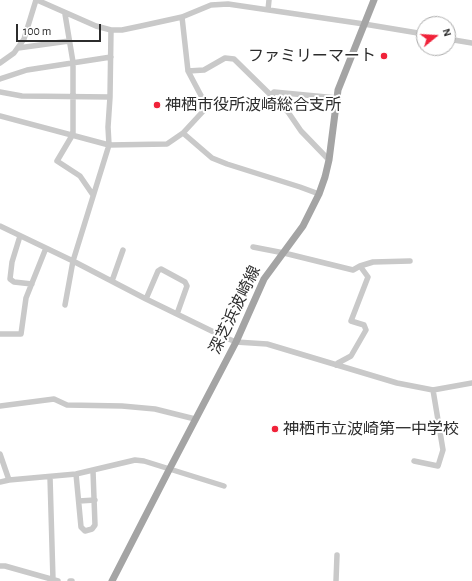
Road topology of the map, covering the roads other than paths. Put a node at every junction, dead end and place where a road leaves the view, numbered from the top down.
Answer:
1 (36, 0) edge
2 (269, 0) edge
3 (374, 0) edge
4 (268, 10) junction
5 (65, 14) junction
6 (182, 17) junction
7 (364, 24) junction
8 (111, 30) junction
9 (416, 33) edge
10 (456, 40) edge
11 (69, 41) junction
12 (472, 43) edge
13 (18, 48) junction
14 (111, 57) junction
15 (73, 62) junction
16 (0, 63) edge
17 (188, 71) junction
18 (0, 79) edge
19 (0, 92) edge
20 (272, 94) junction
21 (72, 96) junction
22 (110, 96) junction
23 (337, 98) junction
24 (0, 116) edge
25 (183, 133) junction
26 (73, 134) junction
27 (109, 145) junction
28 (329, 160) junction
29 (318, 194) junction
30 (94, 195) junction
31 (0, 226) edge
32 (20, 236) junction
33 (253, 247) dead end
34 (46, 248) junction
35 (123, 250) dead end
36 (284, 253) junction
37 (74, 261) junction
38 (410, 261) dead end
39 (360, 266) junction
40 (112, 281) junction
41 (32, 284) junction
42 (146, 299) junction
43 (65, 305) dead end
44 (177, 314) junction
45 (0, 334) edge
46 (236, 342) junction
47 (336, 365) junction
48 (472, 383) edge
49 (433, 390) junction
50 (0, 406) edge
51 (196, 419) junction
52 (0, 454) edge
53 (414, 461) dead end
54 (169, 470) junction
55 (93, 471) junction
56 (76, 474) junction
57 (50, 477) junction
58 (9, 480) junction
59 (0, 482) edge
60 (224, 486) dead end
61 (95, 500) junction
62 (79, 501) junction
63 (337, 555) dead end
64 (0, 566) edge
65 (56, 580) edge
66 (112, 581) edge
67 (336, 581) edge

1 - 5 street
1 - 13 street
2 - 4 street
3 - 7 main road, 深芝浜波崎線
4 - 6 street
4 - 7 street
5 - 8 street
5 - 11 street
6 - 8 street
6 - 17 street
7 - 9 street
7 - 23 main road, 深芝浜波崎線
8 - 14 street
10 - 12 street
11 - 13 street
11 - 15 street
13 - 16 street
14 - 15 street
14 - 22 street
15 - 18 street
15 - 21 street
17 - 20 street
17 - 25 street
19 - 21 street
20 - 23 street
20 - 28 street
21 - 22 street
21 - 26 street
22 - 27 street
23 - 28 main road, 深芝浜波崎線
24 - 26 street
25 - 27 street
25 - 29 street
26 - 27 street
26 - 30 street
27 - 30 street
28 - 29 main road, 深芝浜波崎線
29 - 36 main road, 深芝浜波崎線
30 - 37 street
31 - 32 street
32 - 34 street
32 - 41 street
33 - 36 street
34 - 37 street
34 - 41 street
35 - 40 street
36 - 39 street
36 - 46 main road, 深芝浜波崎線
37 - 40 street
37 - 43 street
38 - 39 street
39 - 47 street
40 - 42 street
41 - 45 street
42 - 44 street
42 - 44 street
44 - 46 street
46 - 47 street
46 - 51 main road, 深芝浜波崎線
47 - 49 street
48 - 49 street
49 - 53 street
50 - 51 street
51 - 54 main road, 深芝浜波崎線
52 - 58 street
54 - 55 street
54 - 60 street
54 - 66 main road, 深芝浜波崎線
55 - 56 street
55 - 61 street
56 - 57 street
56 - 62 street
57 - 58 street
57 - 65 street
58 - 59 street
61 - 62 street
61 - 62 street
63 - 67 street
64 - 65 street

